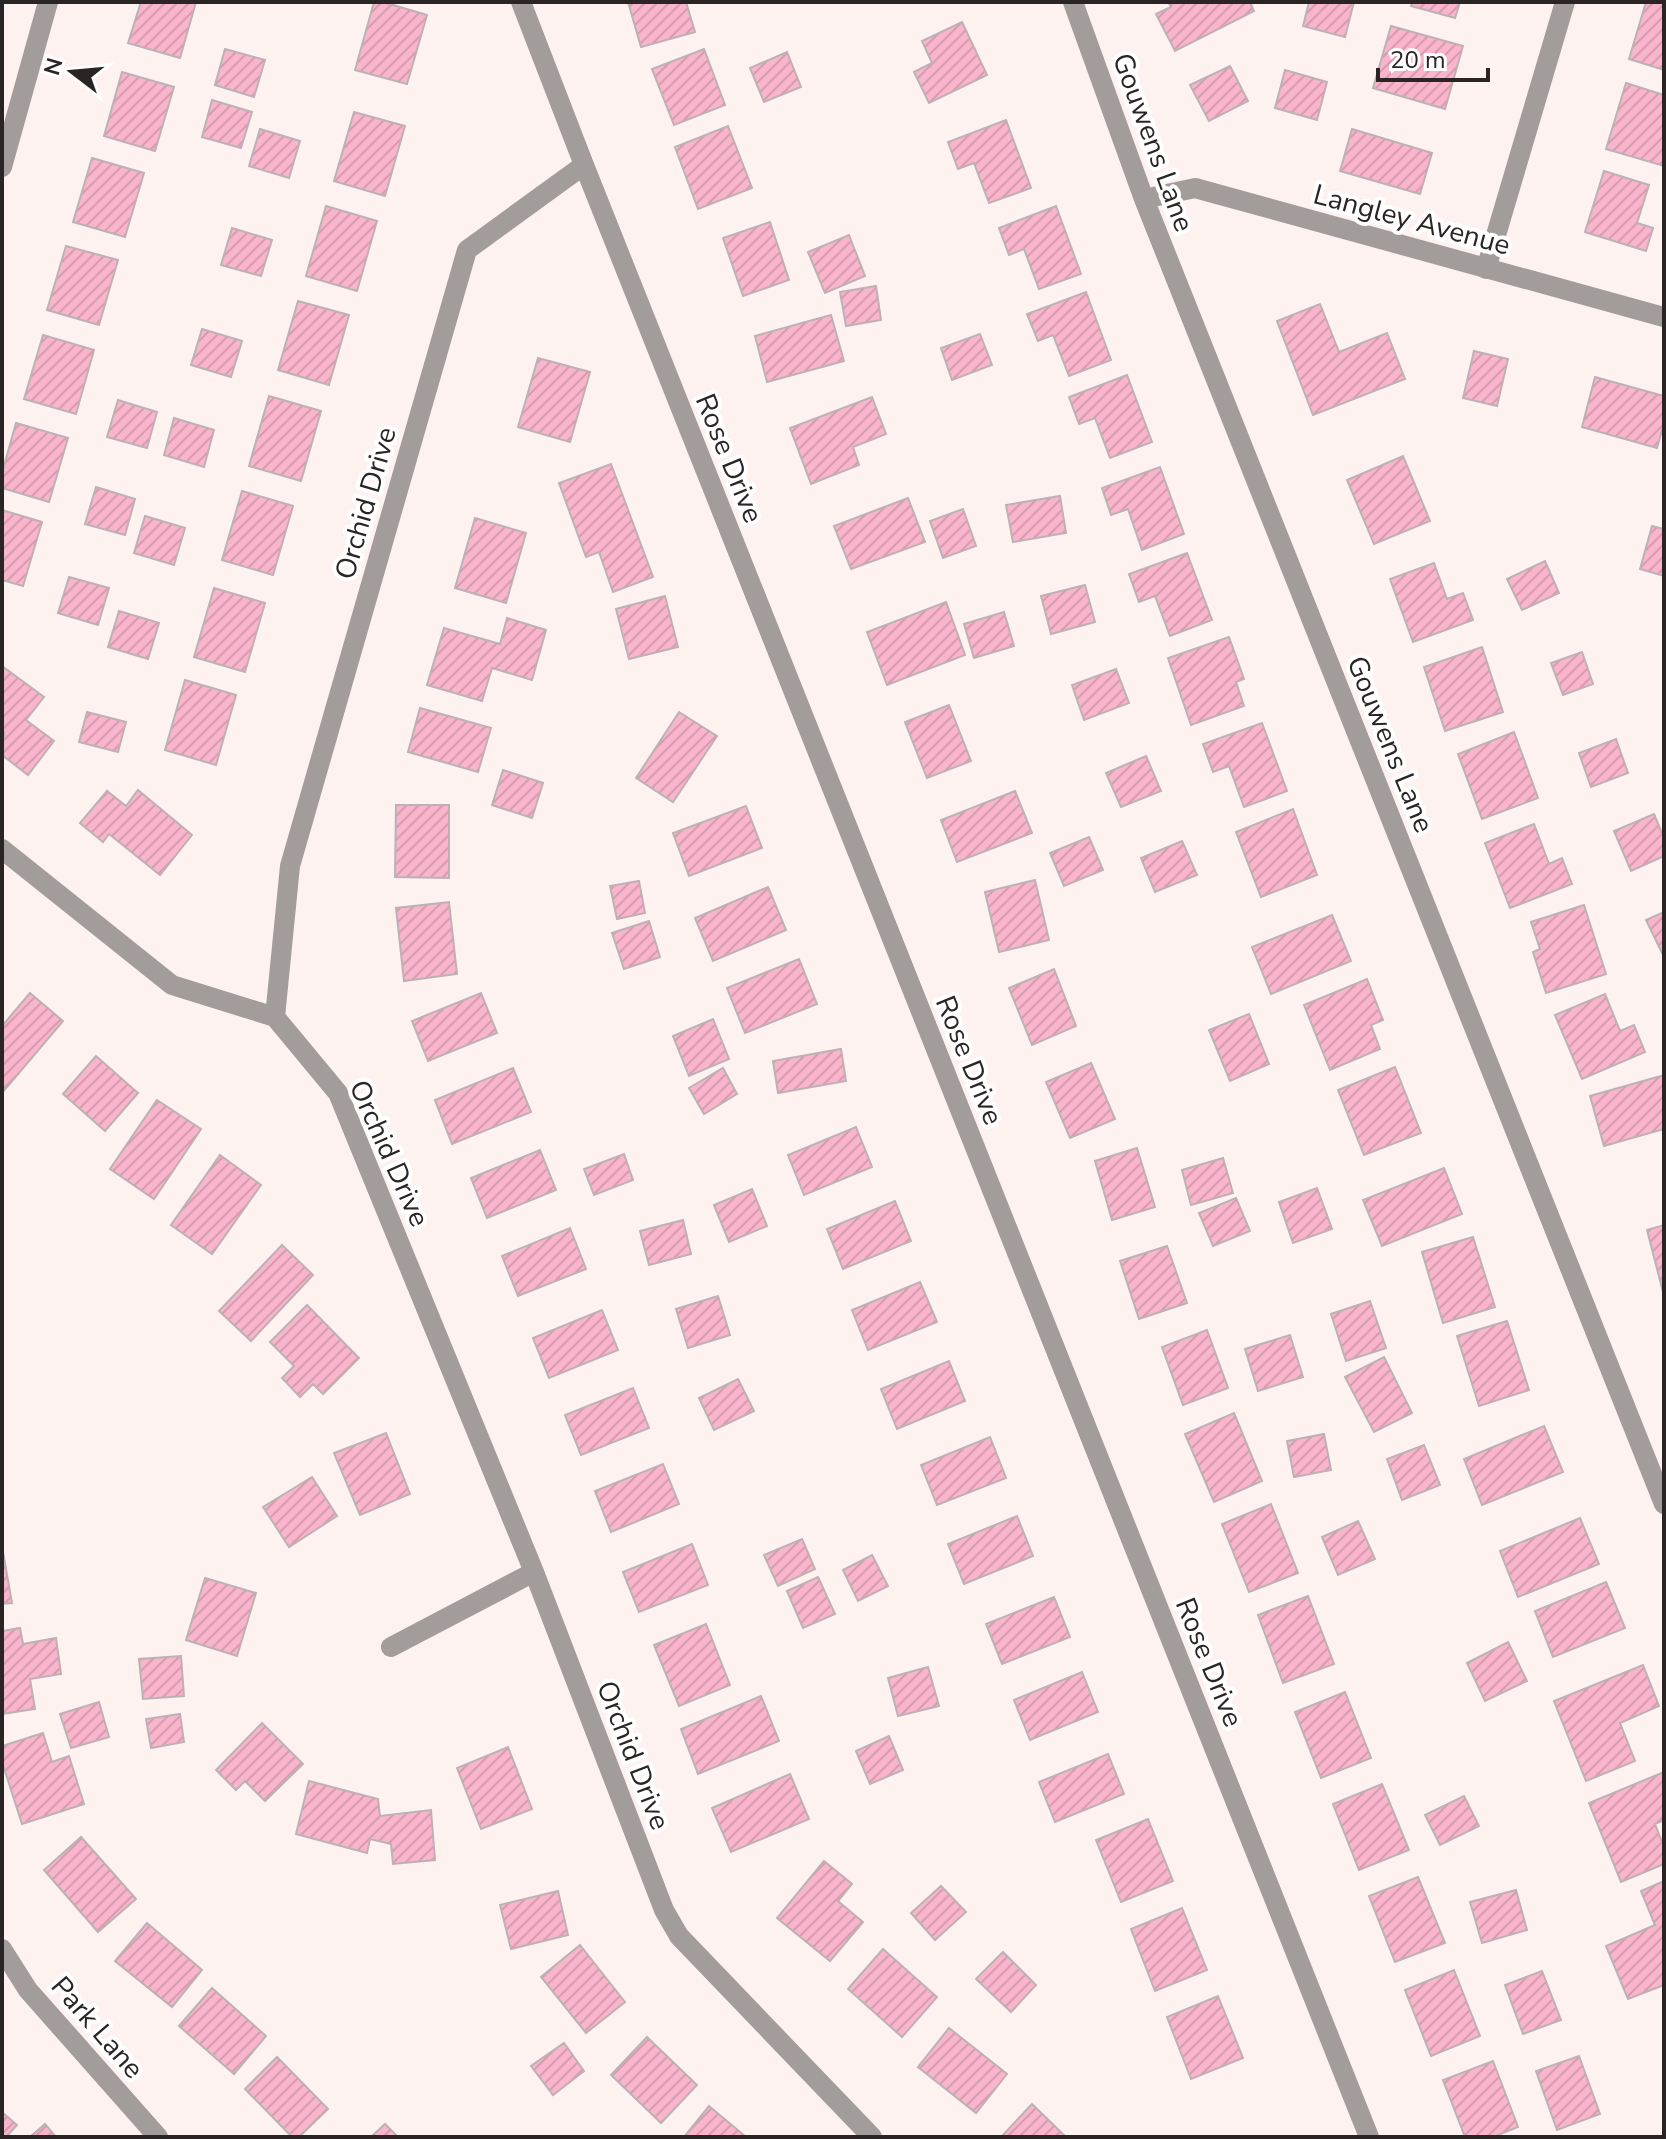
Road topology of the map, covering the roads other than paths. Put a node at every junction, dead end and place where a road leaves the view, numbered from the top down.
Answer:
1 (48, 2) edge
2 (521, 2) edge
3 (1073, 2) edge
4 (1565, 2) edge
5 (584, 165) junction
6 (2, 167) edge
7 (1144, 199) junction
8 (1486, 269) junction
9 (1664, 317) edge
10 (2, 849) edge
11 (275, 1017) junction
12 (1657, 1464) edge
13 (1664, 1504) edge
14 (534, 1572) junction
15 (391, 1647) dead end
16 (2, 1949) edge
17 (158, 2137) edge
18 (872, 2137) edge
19 (1369, 2137) edge

1 - 6 street
2 - 5 street, Rose Drive
3 - 7 street, Gouwens Lane
4 - 8 street
5 - 11 street, Orchid Drive
5 - 19 street, Rose Drive
7 - 8 street, Langley Avenue
7 - 12 street, Gouwens Lane
8 - 9 street, Langley Avenue
10 - 11 street
11 - 14 street, Orchid Drive
12 - 13 street, Gouwens Lane
14 - 15 street
14 - 18 street, Orchid Drive
16 - 17 street, Park Lane

